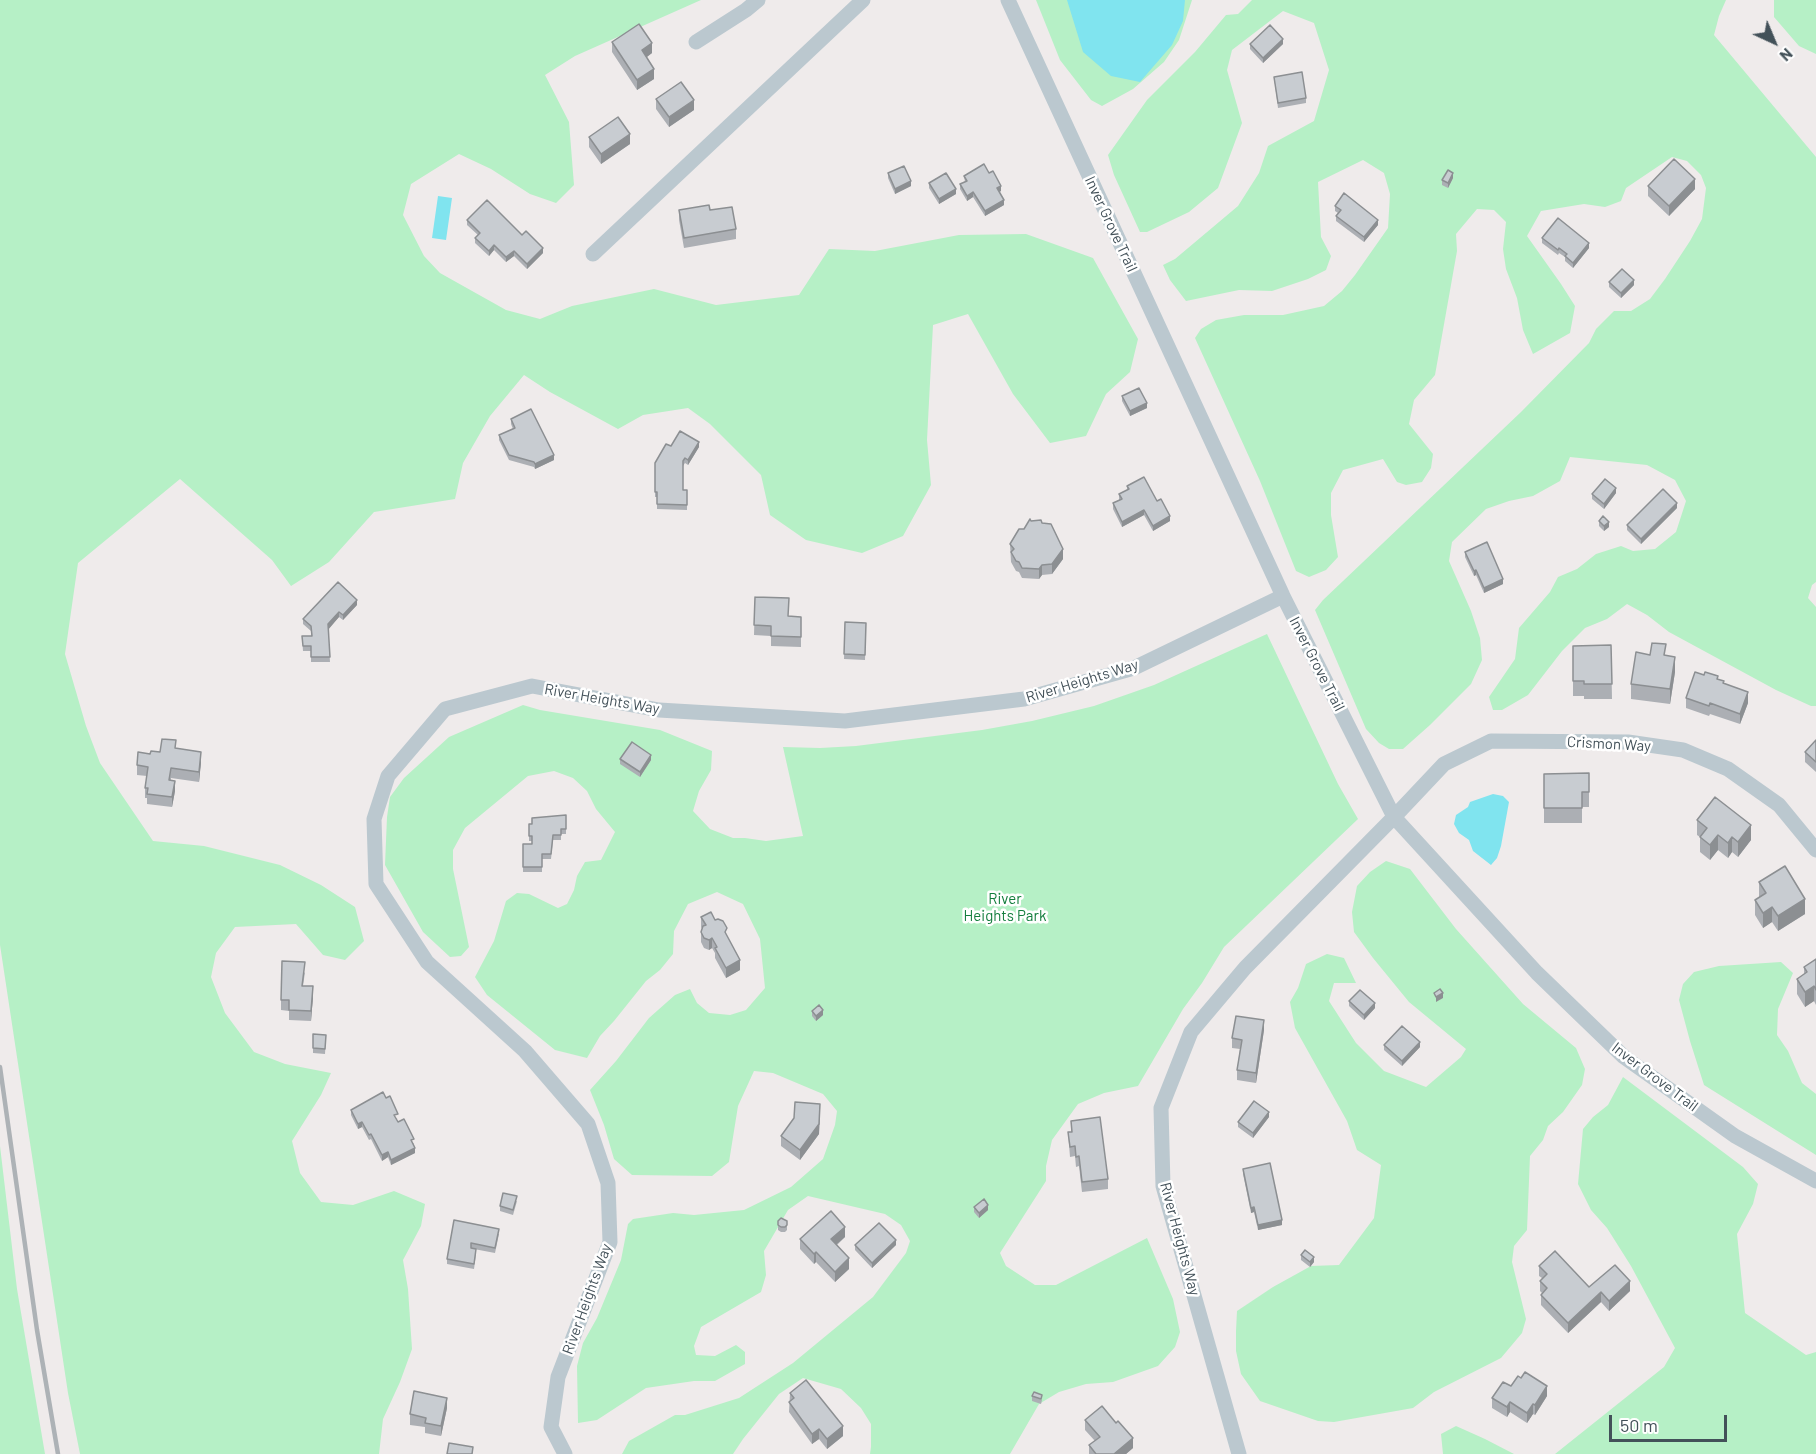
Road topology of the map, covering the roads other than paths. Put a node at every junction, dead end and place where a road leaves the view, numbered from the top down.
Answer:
1 (758, 0) edge
2 (863, 0) edge
3 (1008, 0) edge
4 (696, 42) dead end
5 (592, 254) dead end
6 (1283, 596) junction
7 (1394, 817) junction
8 (1815, 847) edge
9 (1816, 1181) edge
10 (565, 1454) edge
11 (1239, 1454) edge

1 - 4 street
2 - 5 street
3 - 6 street, Inver Grove Trail
6 - 7 street, Inver Grove Trail
6 - 10 street, River Heights Way
7 - 8 street, Crismon Way
7 - 9 street, Inver Grove Trail
7 - 11 street, River Heights Way

